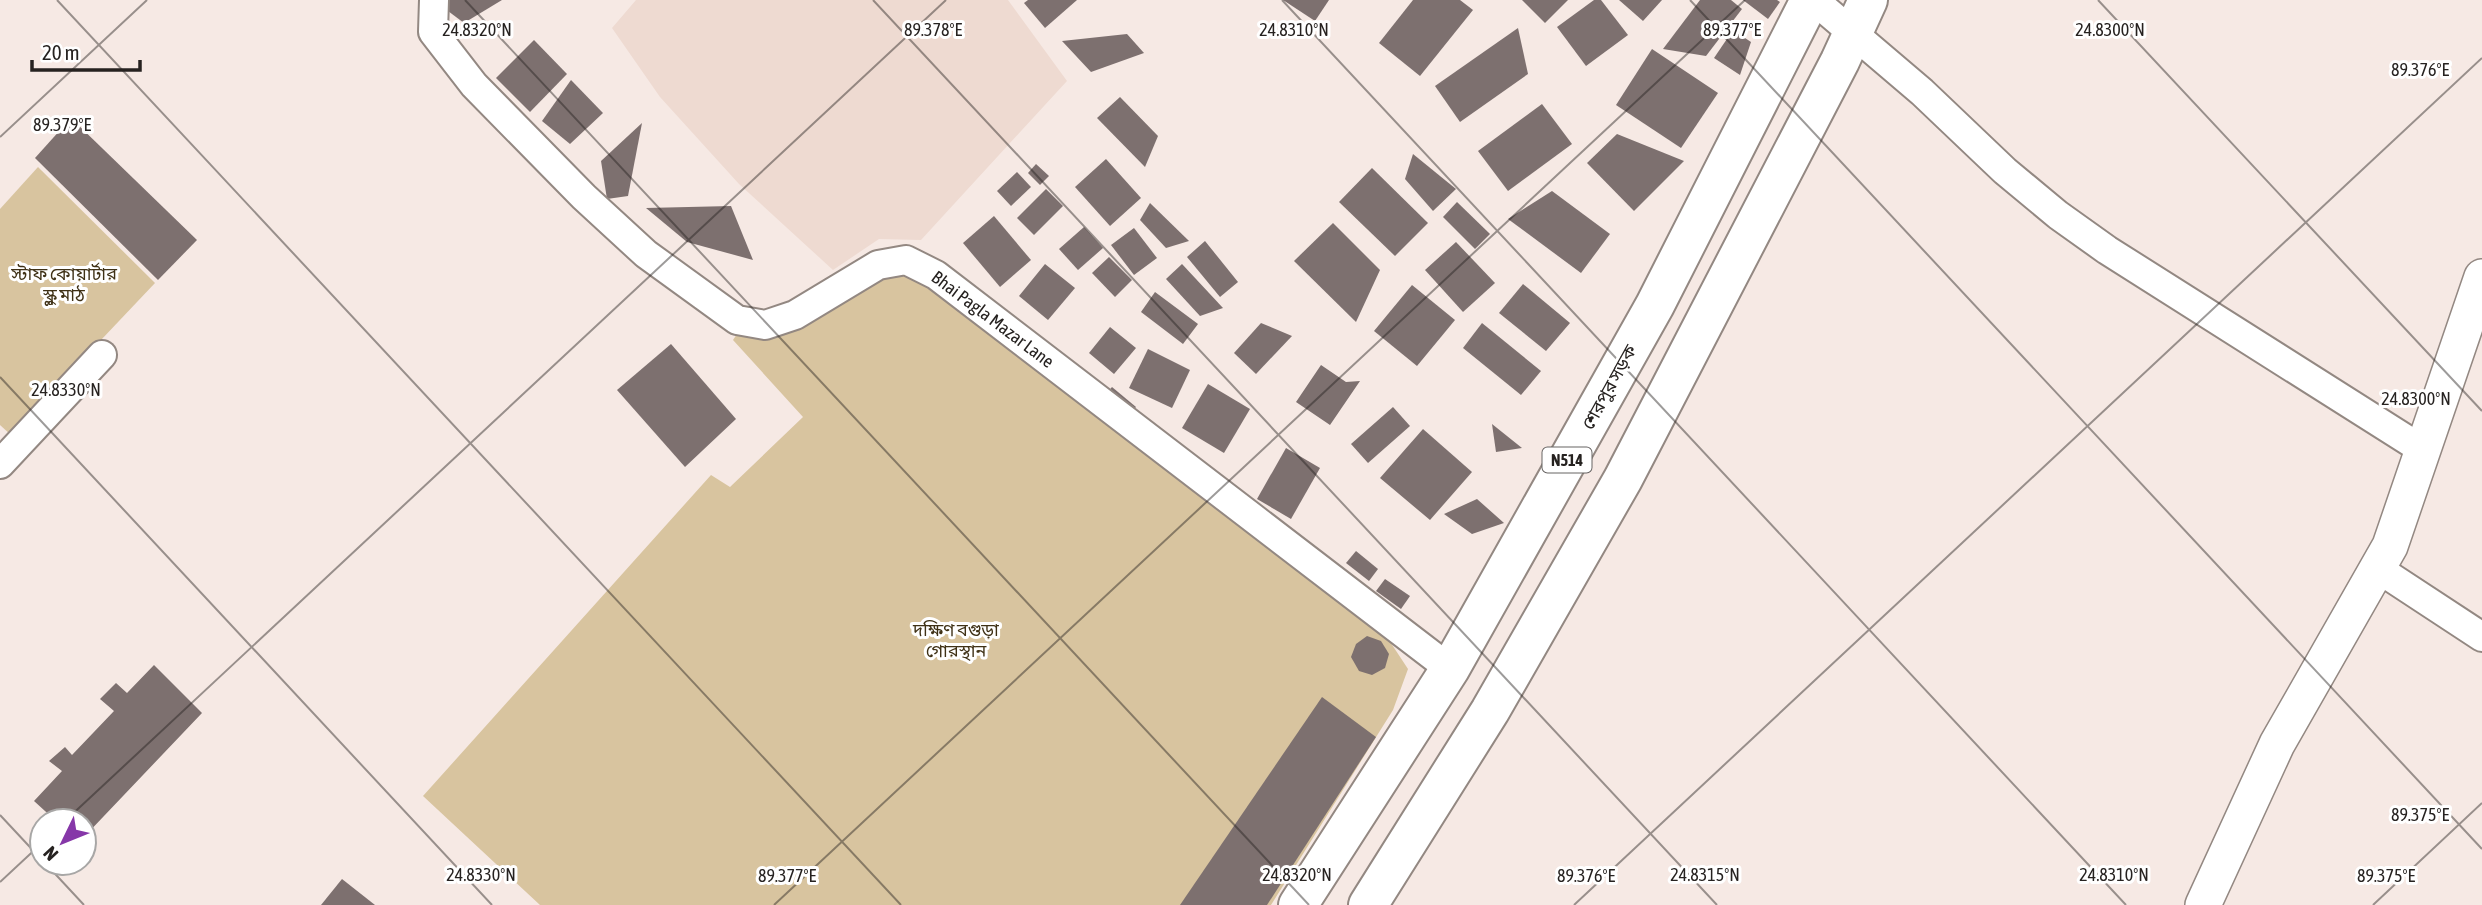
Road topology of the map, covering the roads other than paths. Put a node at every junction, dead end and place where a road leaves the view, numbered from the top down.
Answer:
1 (434, 0) edge
2 (1812, 0) edge
3 (1861, 17) edge
4 (2482, 277) edge
5 (102, 355) dead end
6 (2423, 450) junction
7 (0, 464) edge
8 (2377, 568) junction
9 (2482, 637) edge
10 (1450, 669) junction
11 (1298, 905) edge
12 (1368, 905) edge
13 (2203, 905) edge

1 - 10 street, Bhai Pagla Mazar Lane
2 - 3 street
2 - 10 highway, শেরপুর সড়ক / N514
3 - 6 street
3 - 12 highway
4 - 6 street
5 - 7 street
6 - 8 street
8 - 9 street
8 - 13 street
10 - 11 highway, শেরপুর সড়ক / N514

